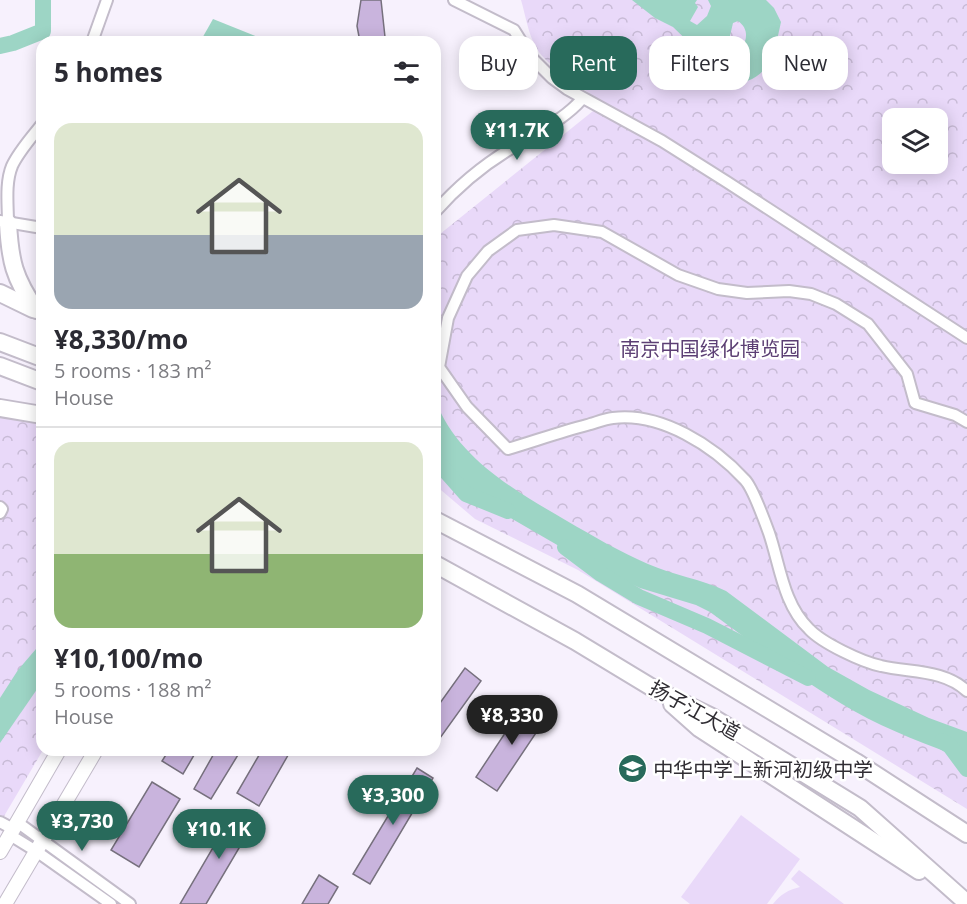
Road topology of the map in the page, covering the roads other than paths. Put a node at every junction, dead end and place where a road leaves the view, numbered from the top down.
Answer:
1 (107, 0) edge
2 (454, 0) edge
3 (94, 36) edge
4 (582, 99) junction
5 (36, 132) edge
6 (441, 205) edge
7 (4, 222) edge
8 (36, 227) edge
9 (0, 293) edge
10 (36, 308) edge
11 (36, 311) edge
12 (967, 338) edge
13 (0, 342) edge
14 (441, 350) edge
15 (36, 356) edge
16 (0, 366) edge
17 (441, 373) edge
18 (36, 380) edge
19 (0, 408) edge
20 (36, 414) edge
21 (967, 422) edge
22 (0, 507) edge
23 (0, 513) edge
24 (441, 523) edge
25 (441, 567) edge
26 (441, 571) edge
27 (463, 580) junction
28 (967, 691) edge
29 (56, 756) edge
30 (92, 756) edge
31 (0, 822) edge
32 (13, 829) junction
33 (967, 834) edge
34 (39, 846) junction
35 (0, 852) edge
36 (966, 902) edge
37 (5, 904) edge
38 (111, 904) edge
39 (130, 904) edge

1 - 3 street
2 - 4 street
4 - 6 street
4 - 12 street
5 - 7 street
7 - 8 street
7 - 10 highway
9 - 11 highway
13 - 15 highway
14 - 21 street
16 - 18 highway
17 - 28 street
19 - 20 highway
22 - 23 street
24 - 33 highway, 扬子江大道
25 - 27 highway, 扬子江大道
26 - 27 highway
27 - 36 highway, 扬子江大道
29 - 32 main road
30 - 34 main road
31 - 32 street
32 - 34 street
32 - 35 main road
34 - 37 main road
34 - 38 street
34 - 39 street

